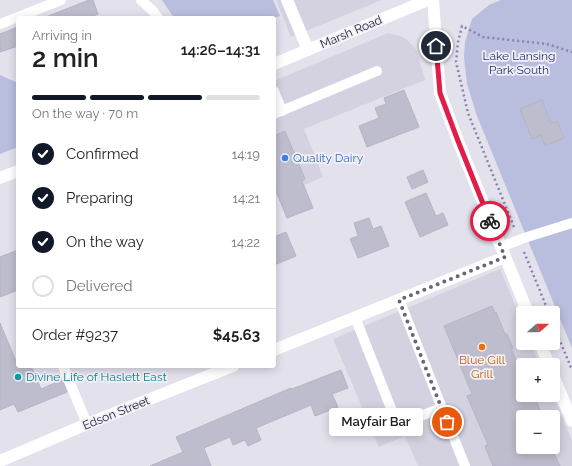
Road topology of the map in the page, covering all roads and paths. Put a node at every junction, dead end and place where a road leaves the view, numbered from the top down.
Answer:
1 (61, 0) edge
2 (141, 0) edge
3 (287, 0) edge
4 (428, 0) edge
5 (433, 0) edge
6 (20, 16) edge
7 (157, 16) edge
8 (16, 18) edge
9 (0, 24) edge
10 (308, 50) junction
11 (572, 52) edge
12 (276, 63) edge
13 (376, 71) dead end
14 (276, 102) edge
15 (278, 113) edge
16 (16, 172) edge
17 (0, 178) edge
18 (572, 223) edge
19 (519, 240) junction
20 (503, 252) junction
21 (399, 300) junction
22 (525, 306) edge
23 (546, 306) edge
24 (355, 317) junction
25 (560, 341) edge
26 (276, 349) edge
27 (64, 368) edge
28 (228, 368) edge
29 (572, 370) edge
30 (560, 392) edge
31 (442, 408) junction
32 (572, 421) edge
33 (87, 424) junction
34 (0, 461) edge
35 (465, 466) edge

1 - 6 lane
2 - 7 lane
3 - 10 street
4 - 10 street, Marsh Road
5 - 20 street
8 - 9 lane
10 - 12 street, Marsh Road
11 - 19 path
13 - 15 lane
14 - 15 lane
16 - 17 street
18 - 19 lane
19 - 20 lane
19 - 23 path
20 - 21 street
20 - 22 street
21 - 24 street
21 - 31 lane
24 - 26 street
24 - 31 lane
25 - 29 path
27 - 33 lane
28 - 33 street, Edson Street
30 - 32 street
31 - 35 lane
33 - 34 street, Edson Street

